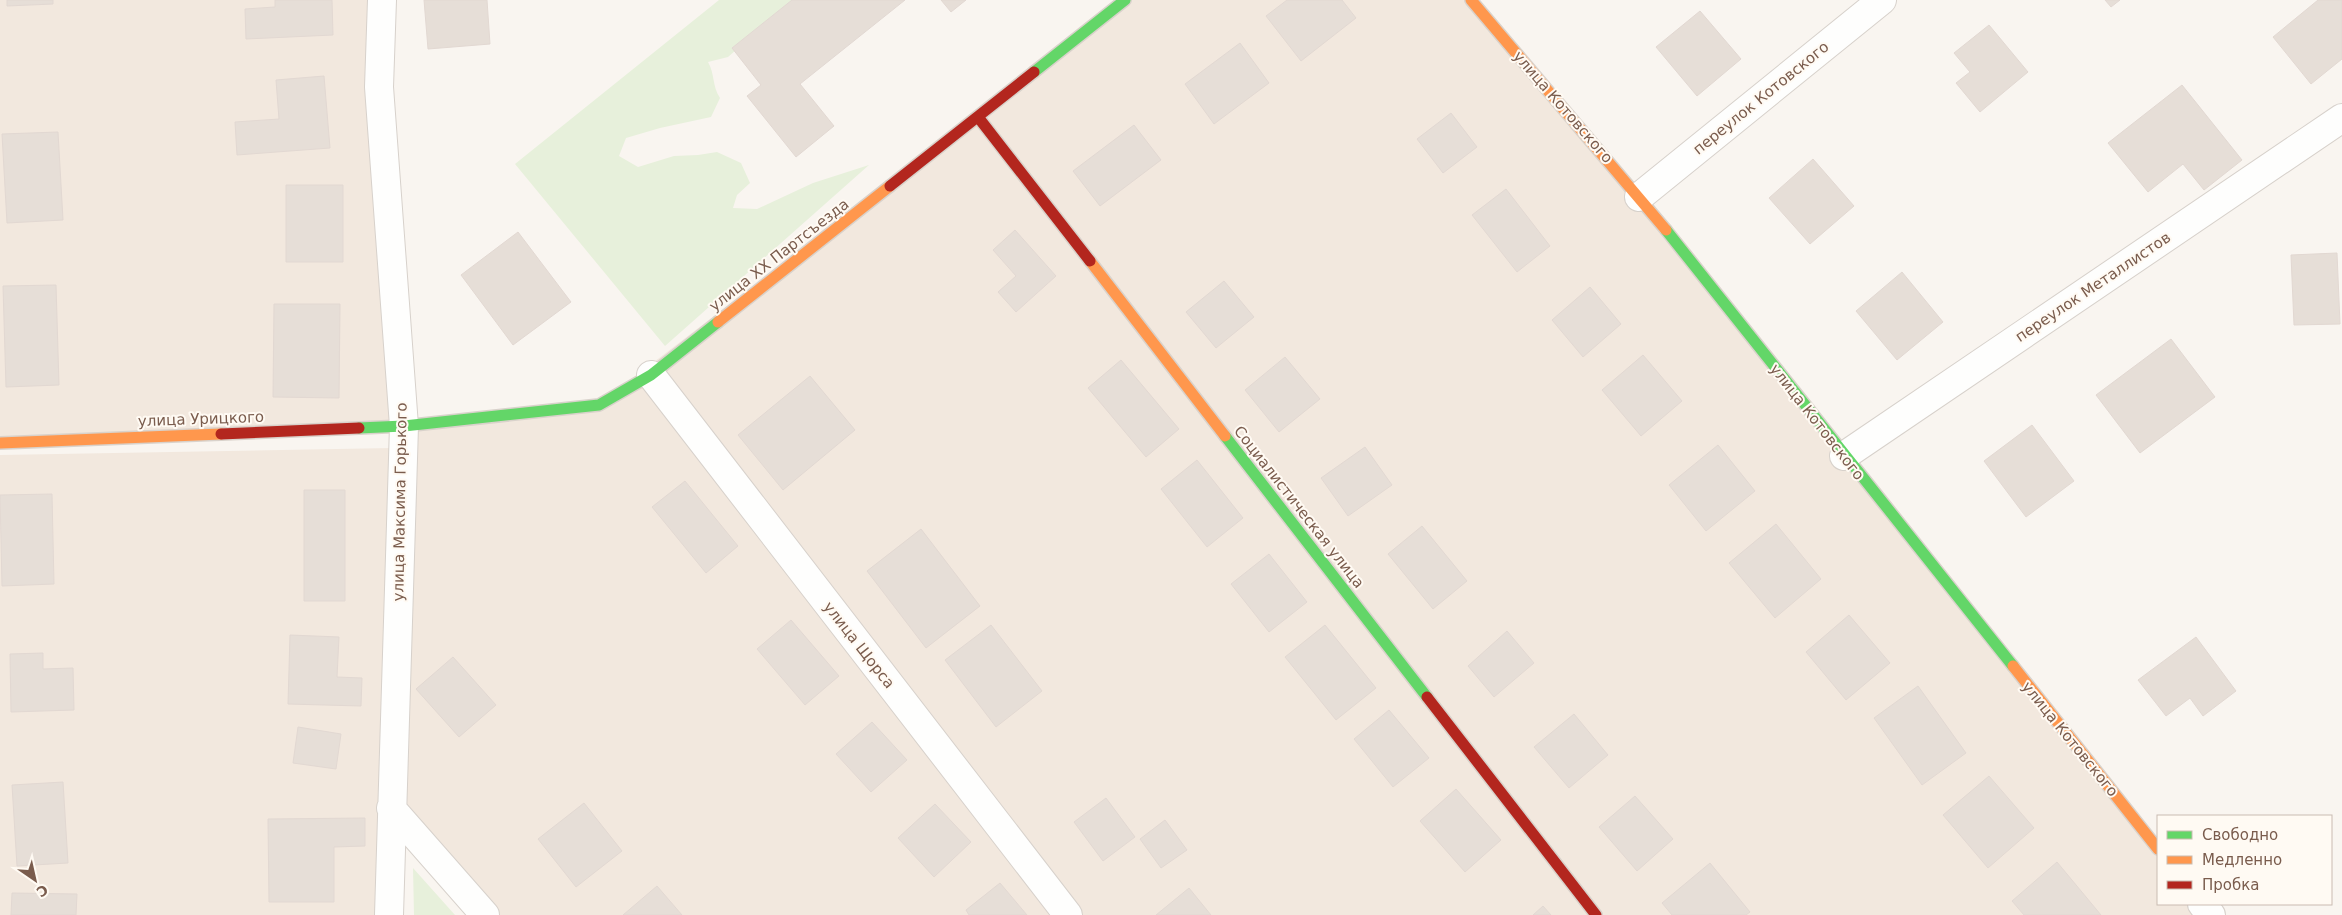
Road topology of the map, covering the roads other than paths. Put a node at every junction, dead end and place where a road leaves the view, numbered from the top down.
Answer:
1 (382, 0) edge
2 (1126, 0) edge
3 (1471, 0) edge
4 (1882, 0) edge
5 (978, 117) junction
6 (2342, 118) edge
7 (1639, 197) junction
8 (651, 375) junction
9 (404, 426) junction
10 (0, 442) edge
11 (1844, 456) junction
12 (391, 808) junction
13 (2157, 848) edge
14 (2203, 905) edge
15 (389, 915) edge
16 (485, 915) edge
17 (1068, 915) edge
18 (1596, 915) edge
19 (2211, 915) edge

1 - 9 street, улица Максима Горького
2 - 5 street, улица XX Партсъезда
3 - 7 street, улица Котовского
4 - 7 street, переулок Котовского
5 - 8 street, улица XX Партсъезда
5 - 18 street, Социалистическая улица
6 - 11 street, переулок Металлистов
7 - 11 street, улица Котовского
8 - 9 street, улица XX Партсъезда
8 - 17 street, улица Щорса
9 - 10 street, улица Урицкого
9 - 12 street, улица Максима Горького
11 - 13 street, улица Котовского
12 - 15 street, улица Максима Горького
12 - 16 street
14 - 19 street

